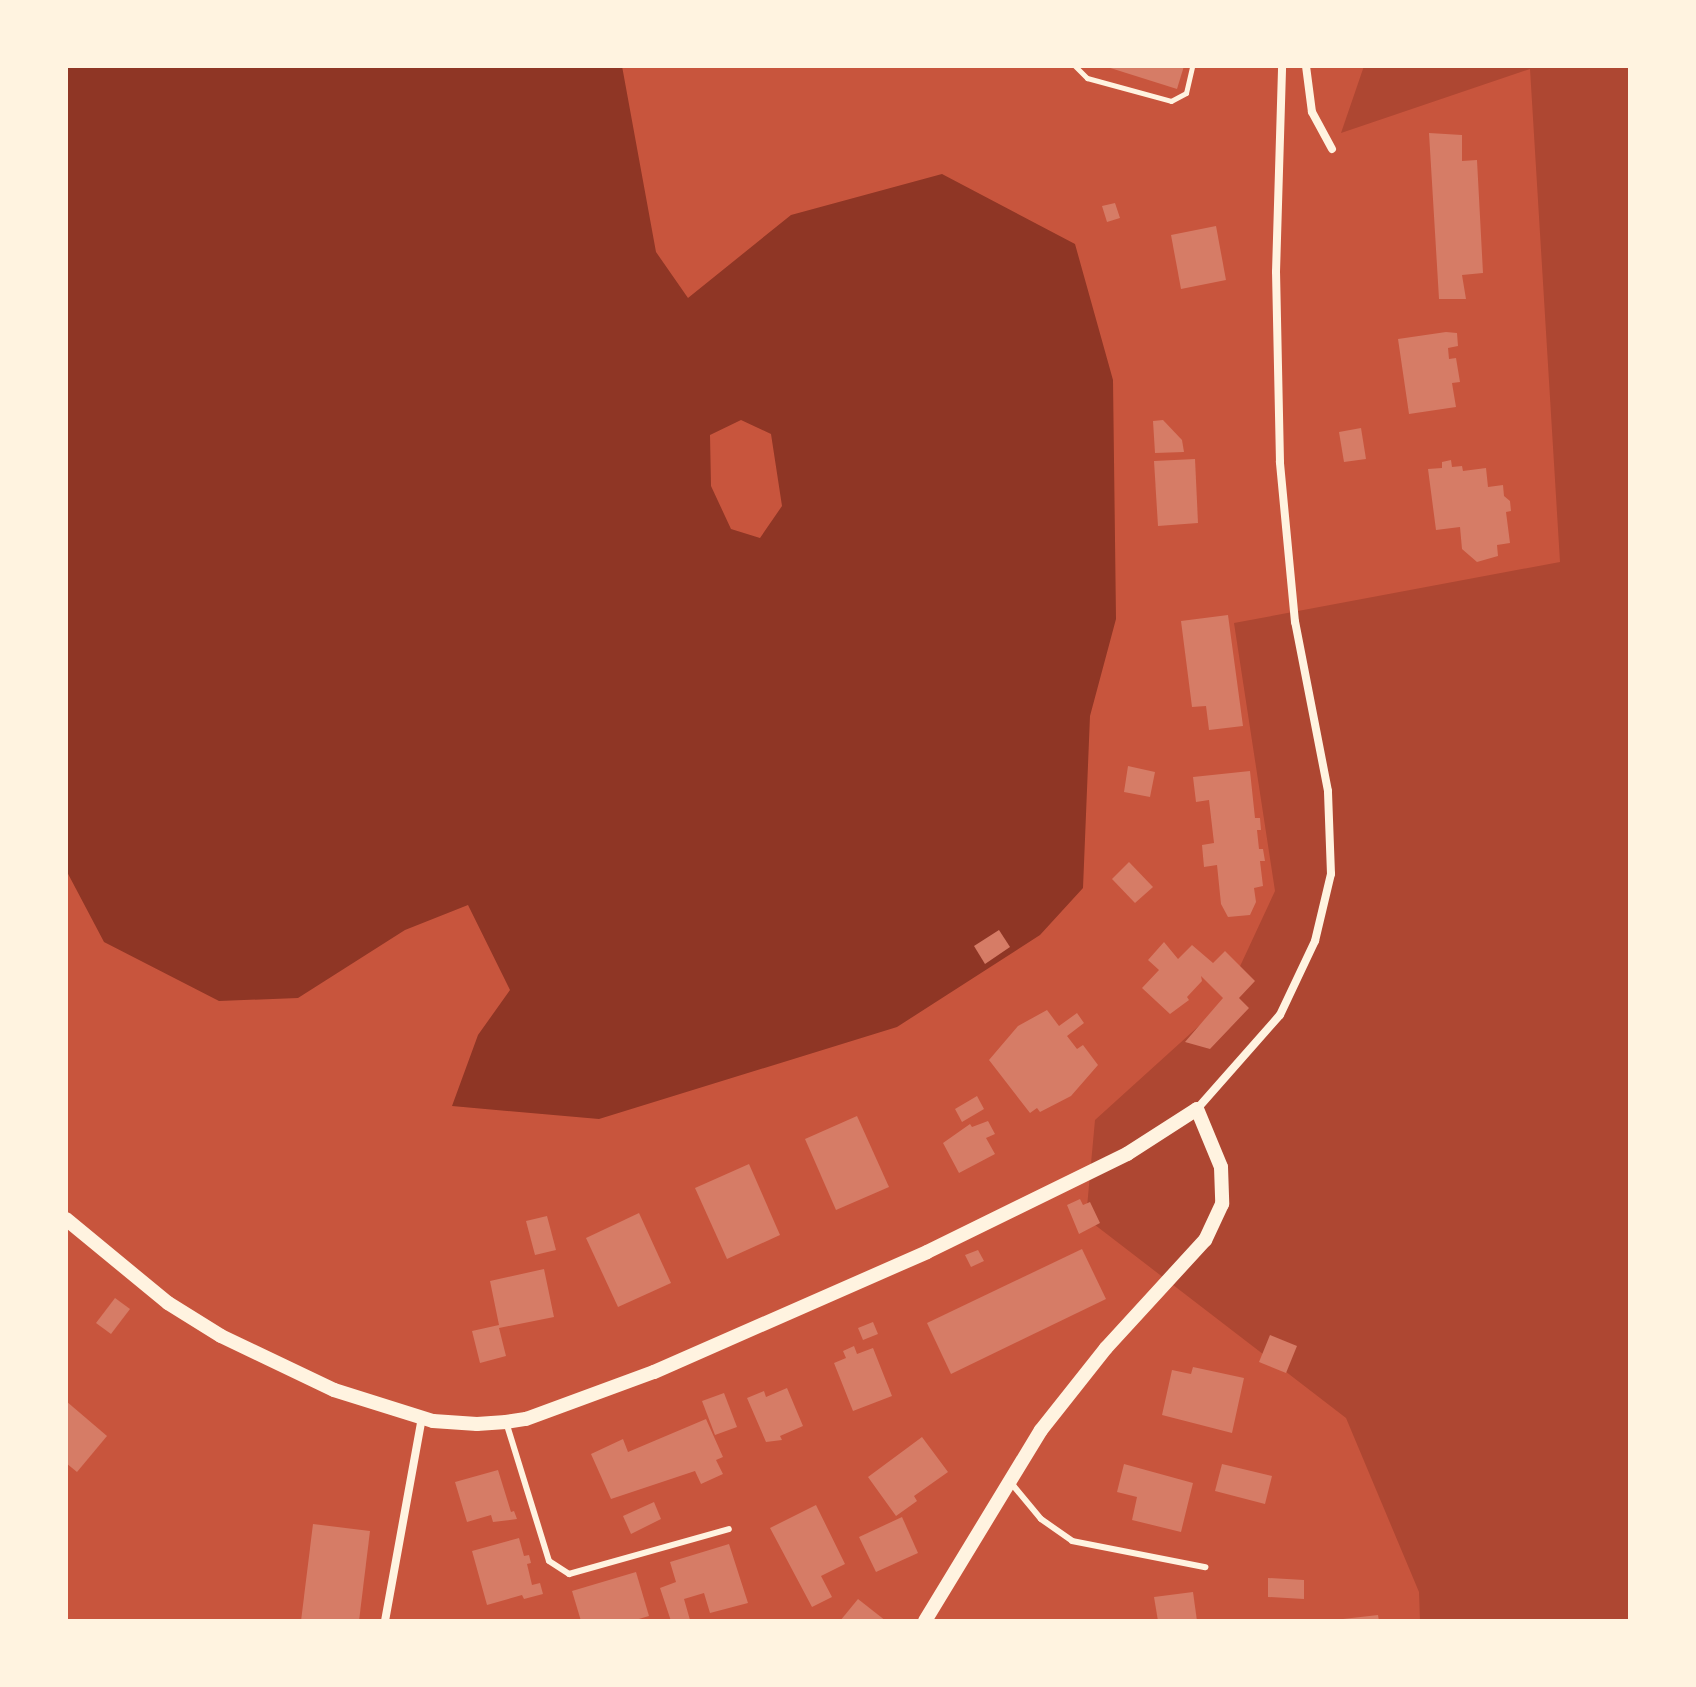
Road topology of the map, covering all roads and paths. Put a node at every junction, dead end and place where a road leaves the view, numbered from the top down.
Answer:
1 (1075, 66) edge
2 (1192, 66) edge
3 (1282, 66) edge
4 (1306, 66) edge
5 (1332, 149) dead end
6 (1197, 1109) junction
7 (66, 1219) edge
8 (422, 1418) junction
9 (506, 1422) junction
10 (1010, 1481) junction
11 (729, 1529) dead end
12 (1205, 1567) dead end
13 (385, 1621) edge
14 (925, 1621) edge

1 - 2 path
3 - 6 street
4 - 5 street
6 - 9 street
6 - 10 street
7 - 8 street
8 - 9 street
8 - 13 street
9 - 11 lane
10 - 12 lane
10 - 14 street

